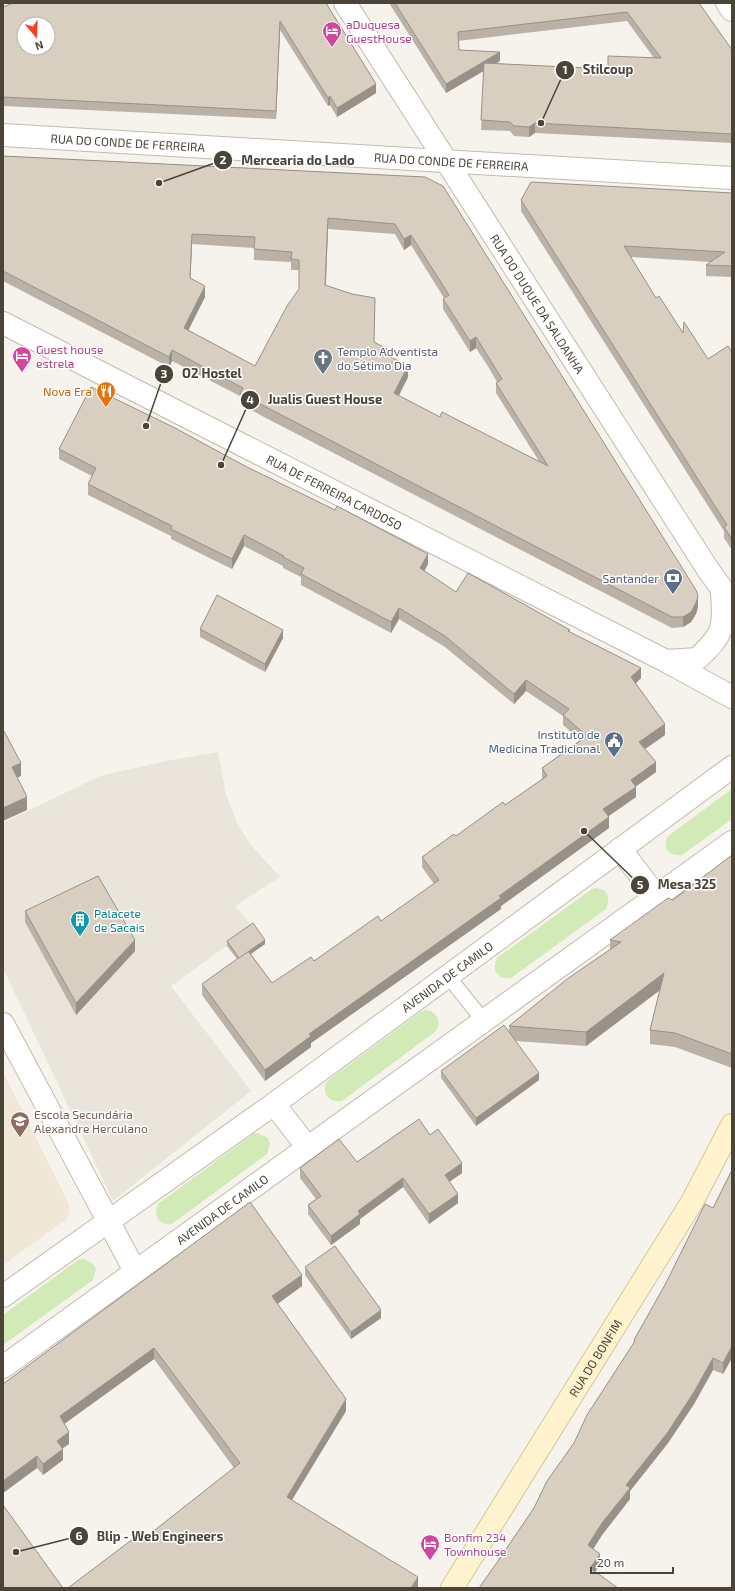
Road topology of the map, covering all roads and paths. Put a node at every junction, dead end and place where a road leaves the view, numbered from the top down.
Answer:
1 (345, 3) edge
2 (727, 3) edge
3 (732, 10) edge
4 (3, 135) edge
5 (446, 160) junction
6 (732, 178) edge
7 (3, 323) edge
8 (727, 597) edge
9 (666, 661) junction
10 (732, 697) edge
11 (732, 767) edge
12 (732, 842) edge
13 (620, 849) junction
14 (656, 896) junction
15 (447, 975) junction
16 (483, 1020) junction
17 (3, 1024) edge
18 (274, 1104) junction
19 (732, 1125) edge
20 (308, 1148) junction
21 (108, 1221) junction
22 (135, 1271) junction
23 (3, 1296) edge
24 (3, 1367) edge
25 (452, 1588) edge

1 - 5 street, RUA DO DUQUE DA SALDANHA
2 - 3 street
4 - 5 street, RUA DO CONDE DE FERREIRA
5 - 6 street, RUA DO CONDE DE FERREIRA
5 - 8 street, RUA DO DUQUE DA SALDANHA
7 - 9 street, RUA DE FERREIRA CARDOSO
8 - 9 street
9 - 10 street, RUA DE FERREIRA CARDOSO
11 - 13 street, AVENIDA DE CAMILO
12 - 14 street, AVENIDA DE CAMILO
13 - 14 street
13 - 15 street, AVENIDA DE CAMILO
14 - 16 street, AVENIDA DE CAMILO
15 - 16 lane
15 - 18 street, AVENIDA DE CAMILO
16 - 20 street, AVENIDA DE CAMILO
17 - 21 street
18 - 20 street
18 - 21 street, AVENIDA DE CAMILO
19 - 25 main road, RUA DO BONFIM
20 - 22 street, AVENIDA DE CAMILO
21 - 22 street
21 - 23 street, AVENIDA DE CAMILO
22 - 24 street, AVENIDA DE CAMILO

